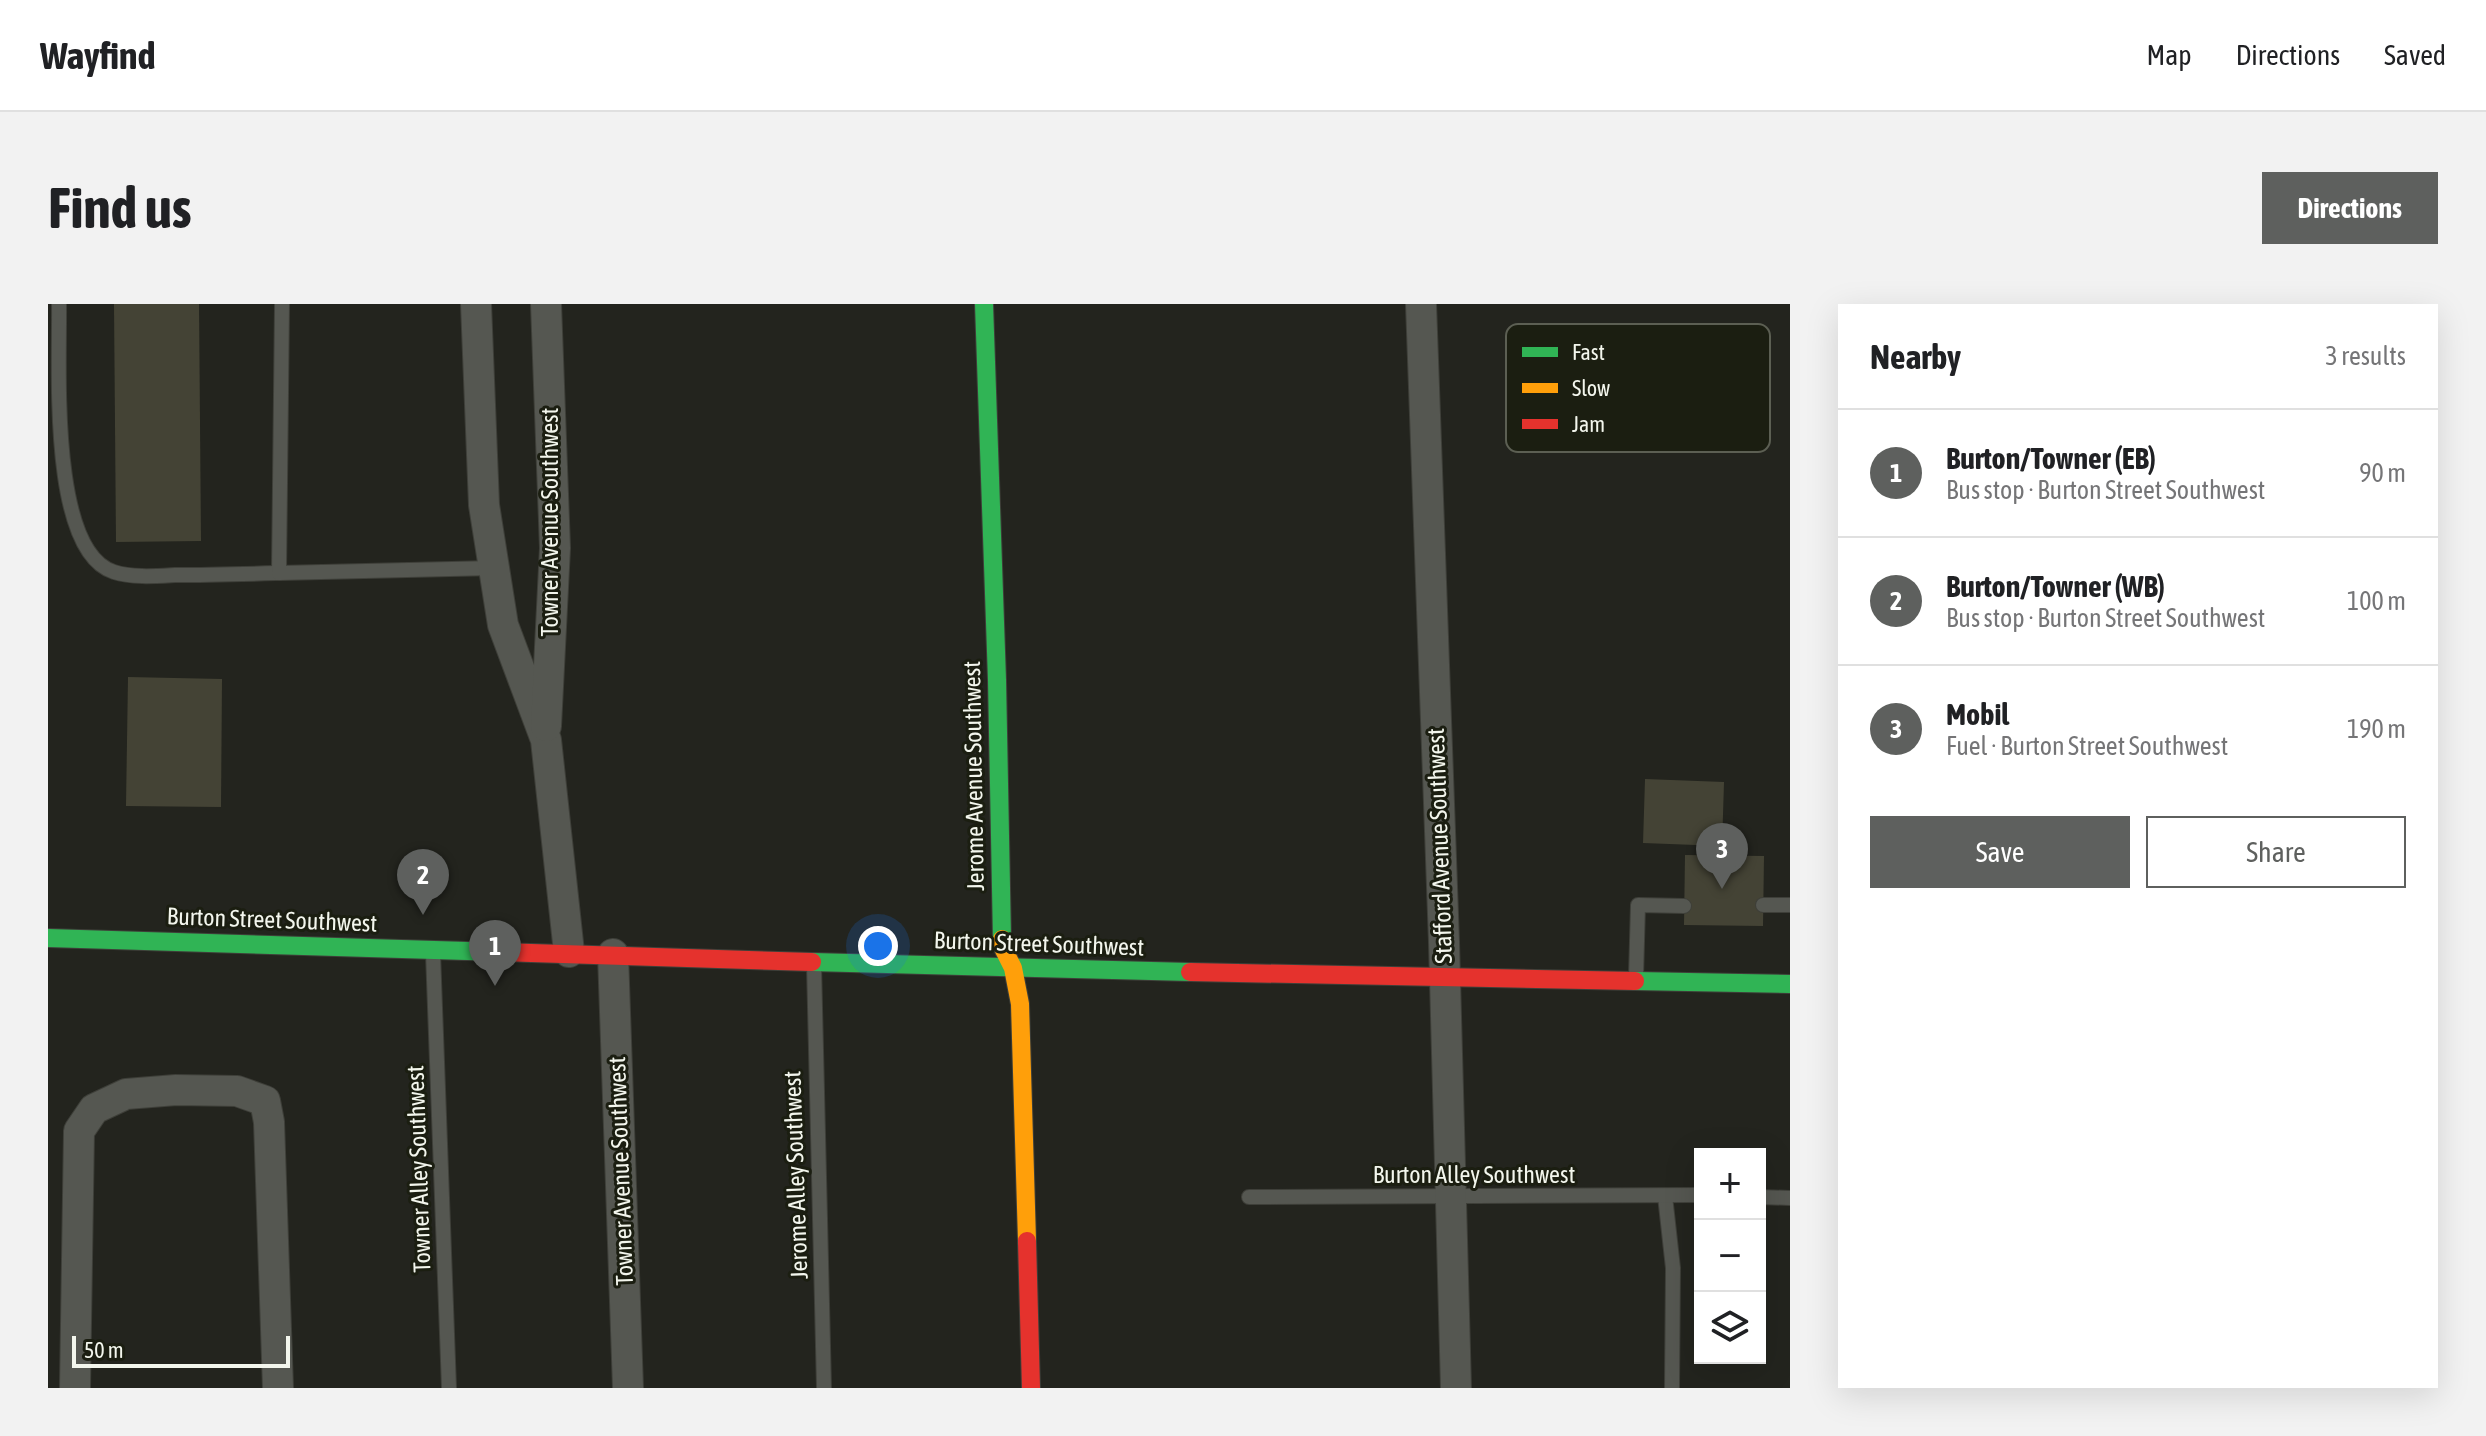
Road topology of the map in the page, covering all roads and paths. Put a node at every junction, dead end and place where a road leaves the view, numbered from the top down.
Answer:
1 (59, 304) edge
2 (282, 304) edge
3 (476, 304) edge
4 (546, 304) edge
5 (984, 304) edge
6 (1421, 304) edge
7 (494, 568) junction
8 (279, 573) junction
9 (546, 740) junction
10 (1763, 905) dead end
11 (1790, 905) edge
12 (1684, 906) dead end
13 (48, 938) edge
14 (433, 949) junction
15 (569, 952) junction
16 (613, 954) junction
17 (814, 961) junction
18 (1013, 968) junction
19 (1445, 977) junction
20 (1636, 981) junction
21 (1790, 984) edge
22 (1451, 1195) junction
23 (1694, 1195) edge
24 (1665, 1196) junction
25 (1249, 1197) dead end
26 (1766, 1197) edge
27 (1790, 1198) edge
28 (75, 1388) edge
29 (278, 1388) edge
30 (449, 1388) edge
31 (628, 1388) edge
32 (824, 1388) edge
33 (1031, 1388) edge
34 (1456, 1388) edge
35 (1672, 1388) edge

1 - 8 lane
2 - 8 lane
3 - 7 street
4 - 9 street, Towner Avenue Southwest
5 - 18 main road, Jerome Avenue Southwest
6 - 19 street, Stafford Avenue Southwest
7 - 8 lane
7 - 9 street
9 - 15 street
10 - 11 lane
12 - 20 lane
13 - 14 main road, Burton Street Southwest
14 - 15 main road, Burton Street Southwest
14 - 30 lane, Towner Alley Southwest
15 - 16 main road, Burton Street Southwest
16 - 17 main road, Burton Street Southwest
16 - 31 street, Towner Avenue Southwest
17 - 18 main road, Burton Street Southwest
17 - 32 lane, Jerome Alley Southwest
18 - 19 main road, Burton Street Southwest
18 - 33 main road, Jerome Avenue Southwest
19 - 20 main road, Burton Street Southwest
19 - 22 street, Stafford Avenue Southwest
20 - 21 main road, Burton Street Southwest
22 - 24 lane, Burton Alley Southwest
22 - 25 lane, Burton Alley Southwest
22 - 34 street, Stafford Avenue Southwest
23 - 24 lane, Burton Alley Southwest
24 - 35 lane
26 - 27 lane
28 - 29 street

